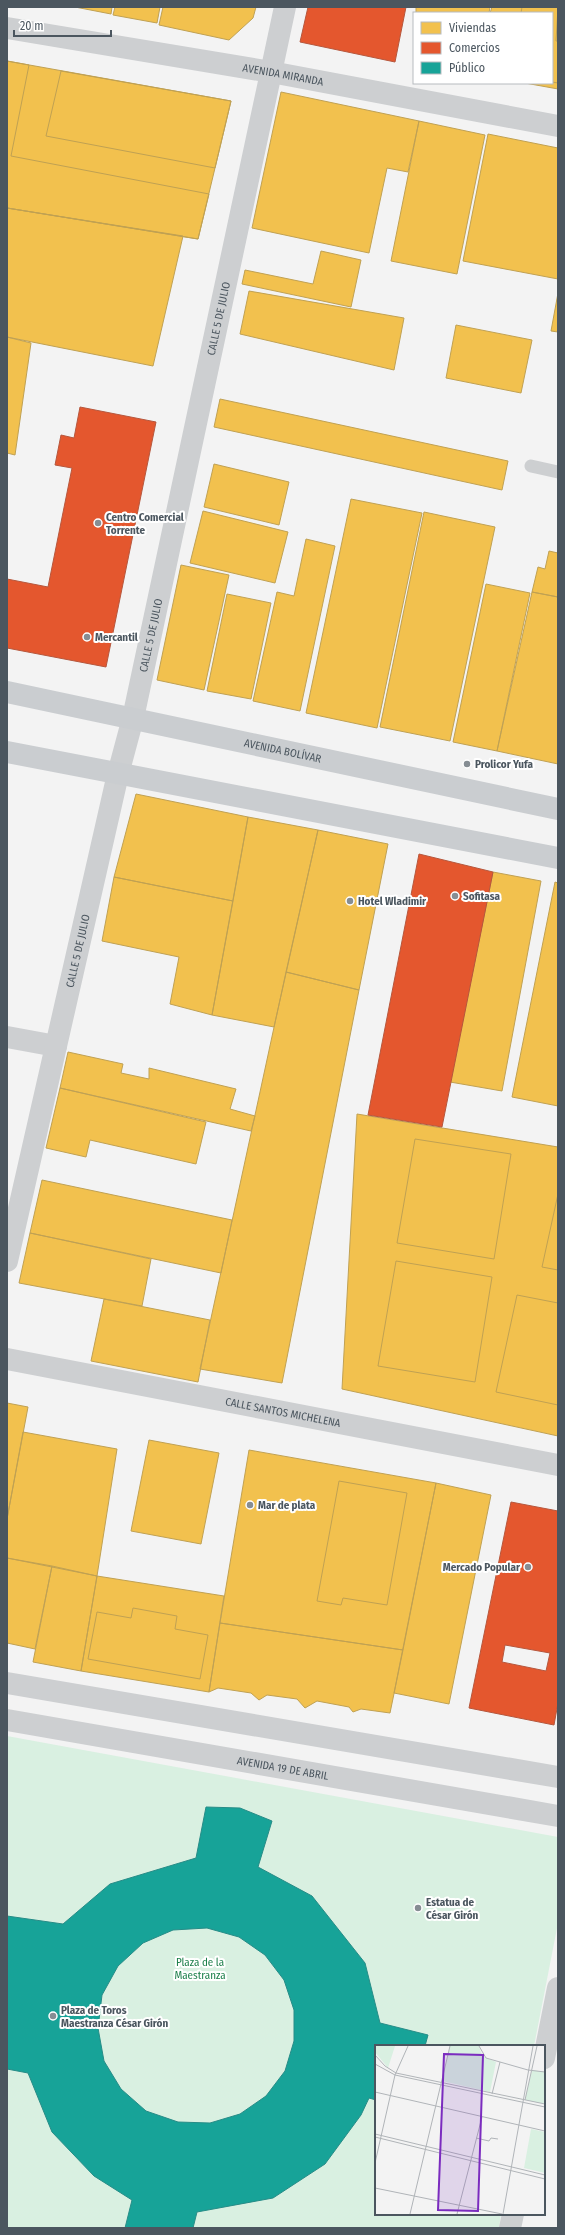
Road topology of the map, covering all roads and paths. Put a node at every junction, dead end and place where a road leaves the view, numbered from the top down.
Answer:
1 (285, 7) edge
2 (7, 28) edge
3 (271, 72) junction
4 (558, 126) edge
5 (531, 466) dead end
6 (558, 472) edge
7 (7, 692) edge
8 (133, 718) junction
9 (7, 752) edge
10 (118, 774) junction
11 (558, 809) edge
12 (558, 858) edge
13 (7, 1037) edge
14 (56, 1046) junction
15 (7, 1261) edge
16 (7, 1360) edge
17 (558, 1465) edge
18 (7, 1683) edge
19 (7, 1720) edge
20 (558, 1777) edge
21 (558, 1816) edge
22 (558, 1988) edge
23 (545, 2053) edge
24 (512, 2215) edge
25 (510, 2228) edge

1 - 3 street, CALLE 5 DE JULIO
2 - 3 street, AVENIDA MIRANDA
3 - 4 street, AVENIDA MIRANDA
3 - 8 street, CALLE 5 DE JULIO
5 - 6 lane
7 - 8 main road, AVENIDA BOLÍVAR
8 - 10 street, CALLE 5 DE JULIO
8 - 11 main road, AVENIDA BOLÍVAR
9 - 10 main road
10 - 12 main road
10 - 14 street, CALLE 5 DE JULIO
13 - 14 street
14 - 15 street, CALLE 5 DE JULIO
16 - 17 street, CALLE SANTOS MICHELENA
18 - 20 street
19 - 21 street, AVENIDA 19 DE ABRIL
22 - 23 street
24 - 25 street

